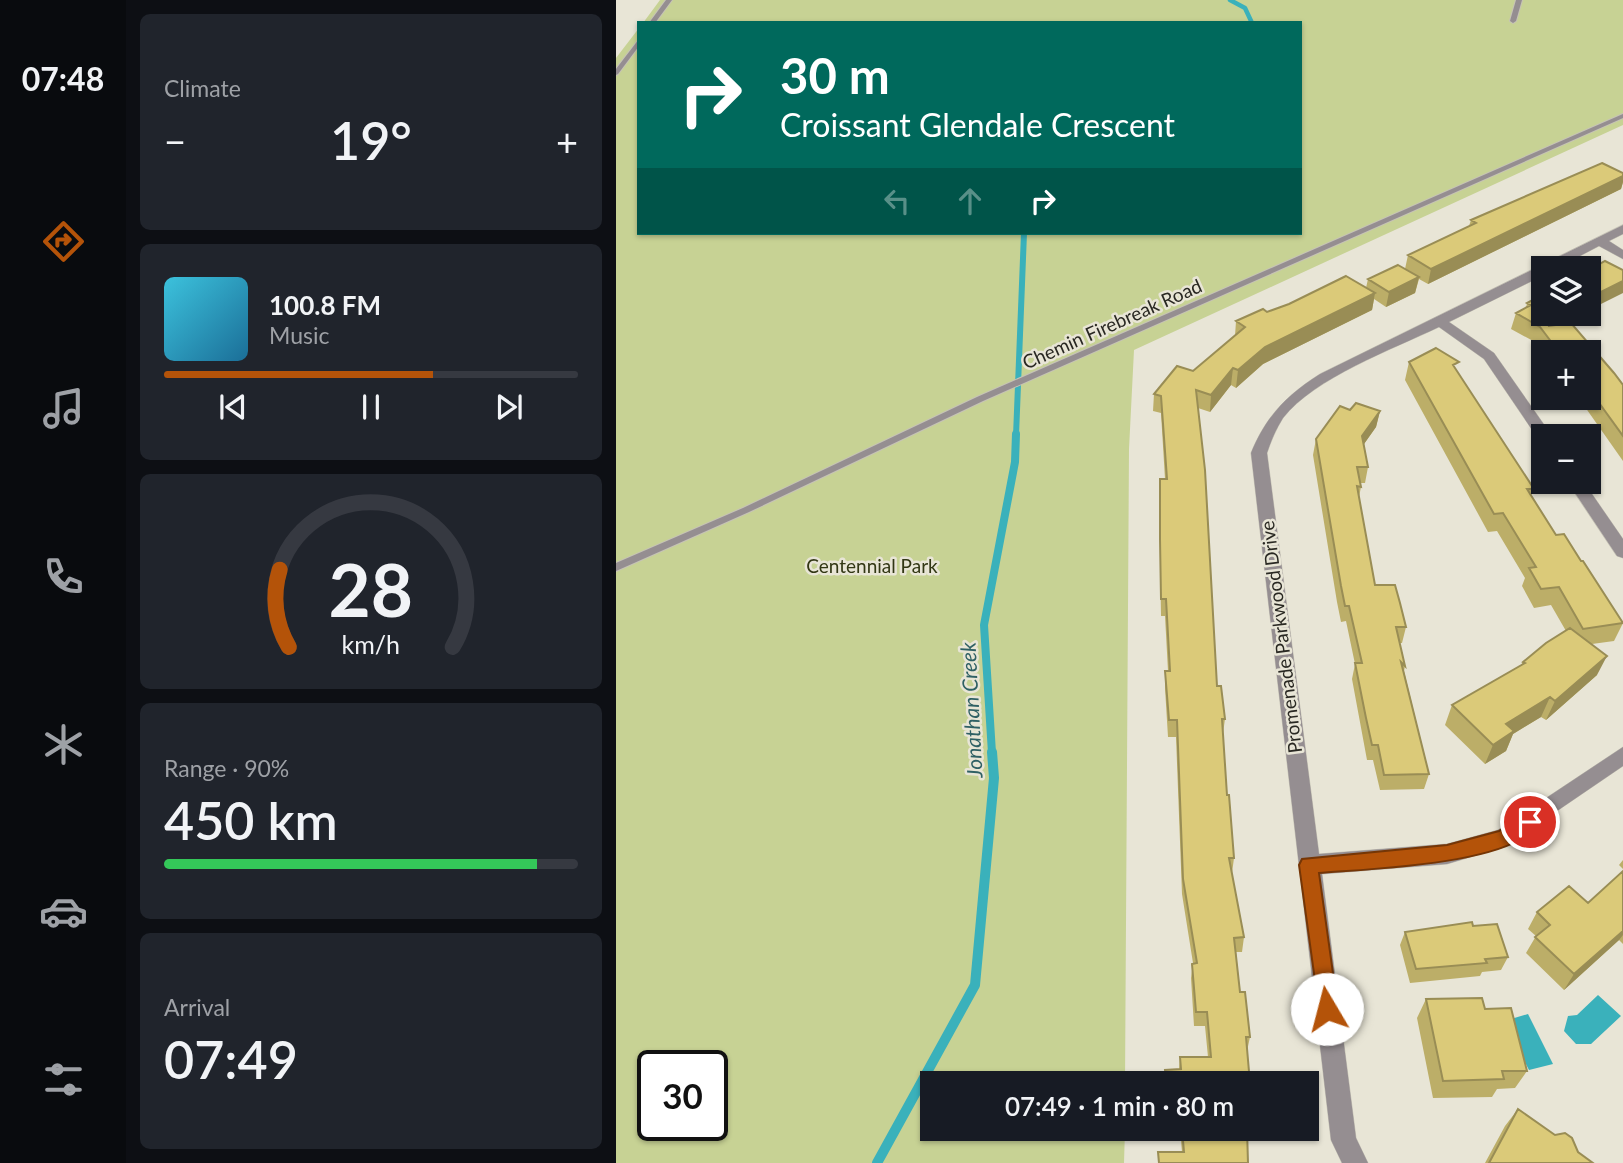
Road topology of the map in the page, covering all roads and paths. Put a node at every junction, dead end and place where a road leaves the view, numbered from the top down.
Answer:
1 (669, 0) edge
2 (1519, 0) edge
3 (653, 21) edge
4 (1513, 21) dead end
5 (637, 44) edge
6 (616, 73) edge
7 (1623, 116) edge
8 (1623, 229) edge
9 (1599, 241) junction
10 (1623, 255) edge
11 (1570, 256) edge
12 (1531, 276) edge
13 (1441, 322) junction
14 (1536, 424) edge
15 (1584, 494) edge
16 (1623, 552) edge
17 (616, 567) edge
18 (1623, 755) edge
19 (1308, 865) junction
20 (1355, 1163) edge

1 - 3 lane
2 - 4 lane
5 - 6 lane
7 - 17 lane, Chemin Firebreak Road
8 - 9 street, Promenade Parkwood Drive
9 - 10 street
9 - 11 street, Promenade Parkwood Drive
12 - 13 street, Promenade Parkwood Drive
13 - 14 street
13 - 19 street, Promenade Parkwood Drive
15 - 16 street
18 - 19 street
19 - 20 street, Promenade Parkwood Drive

